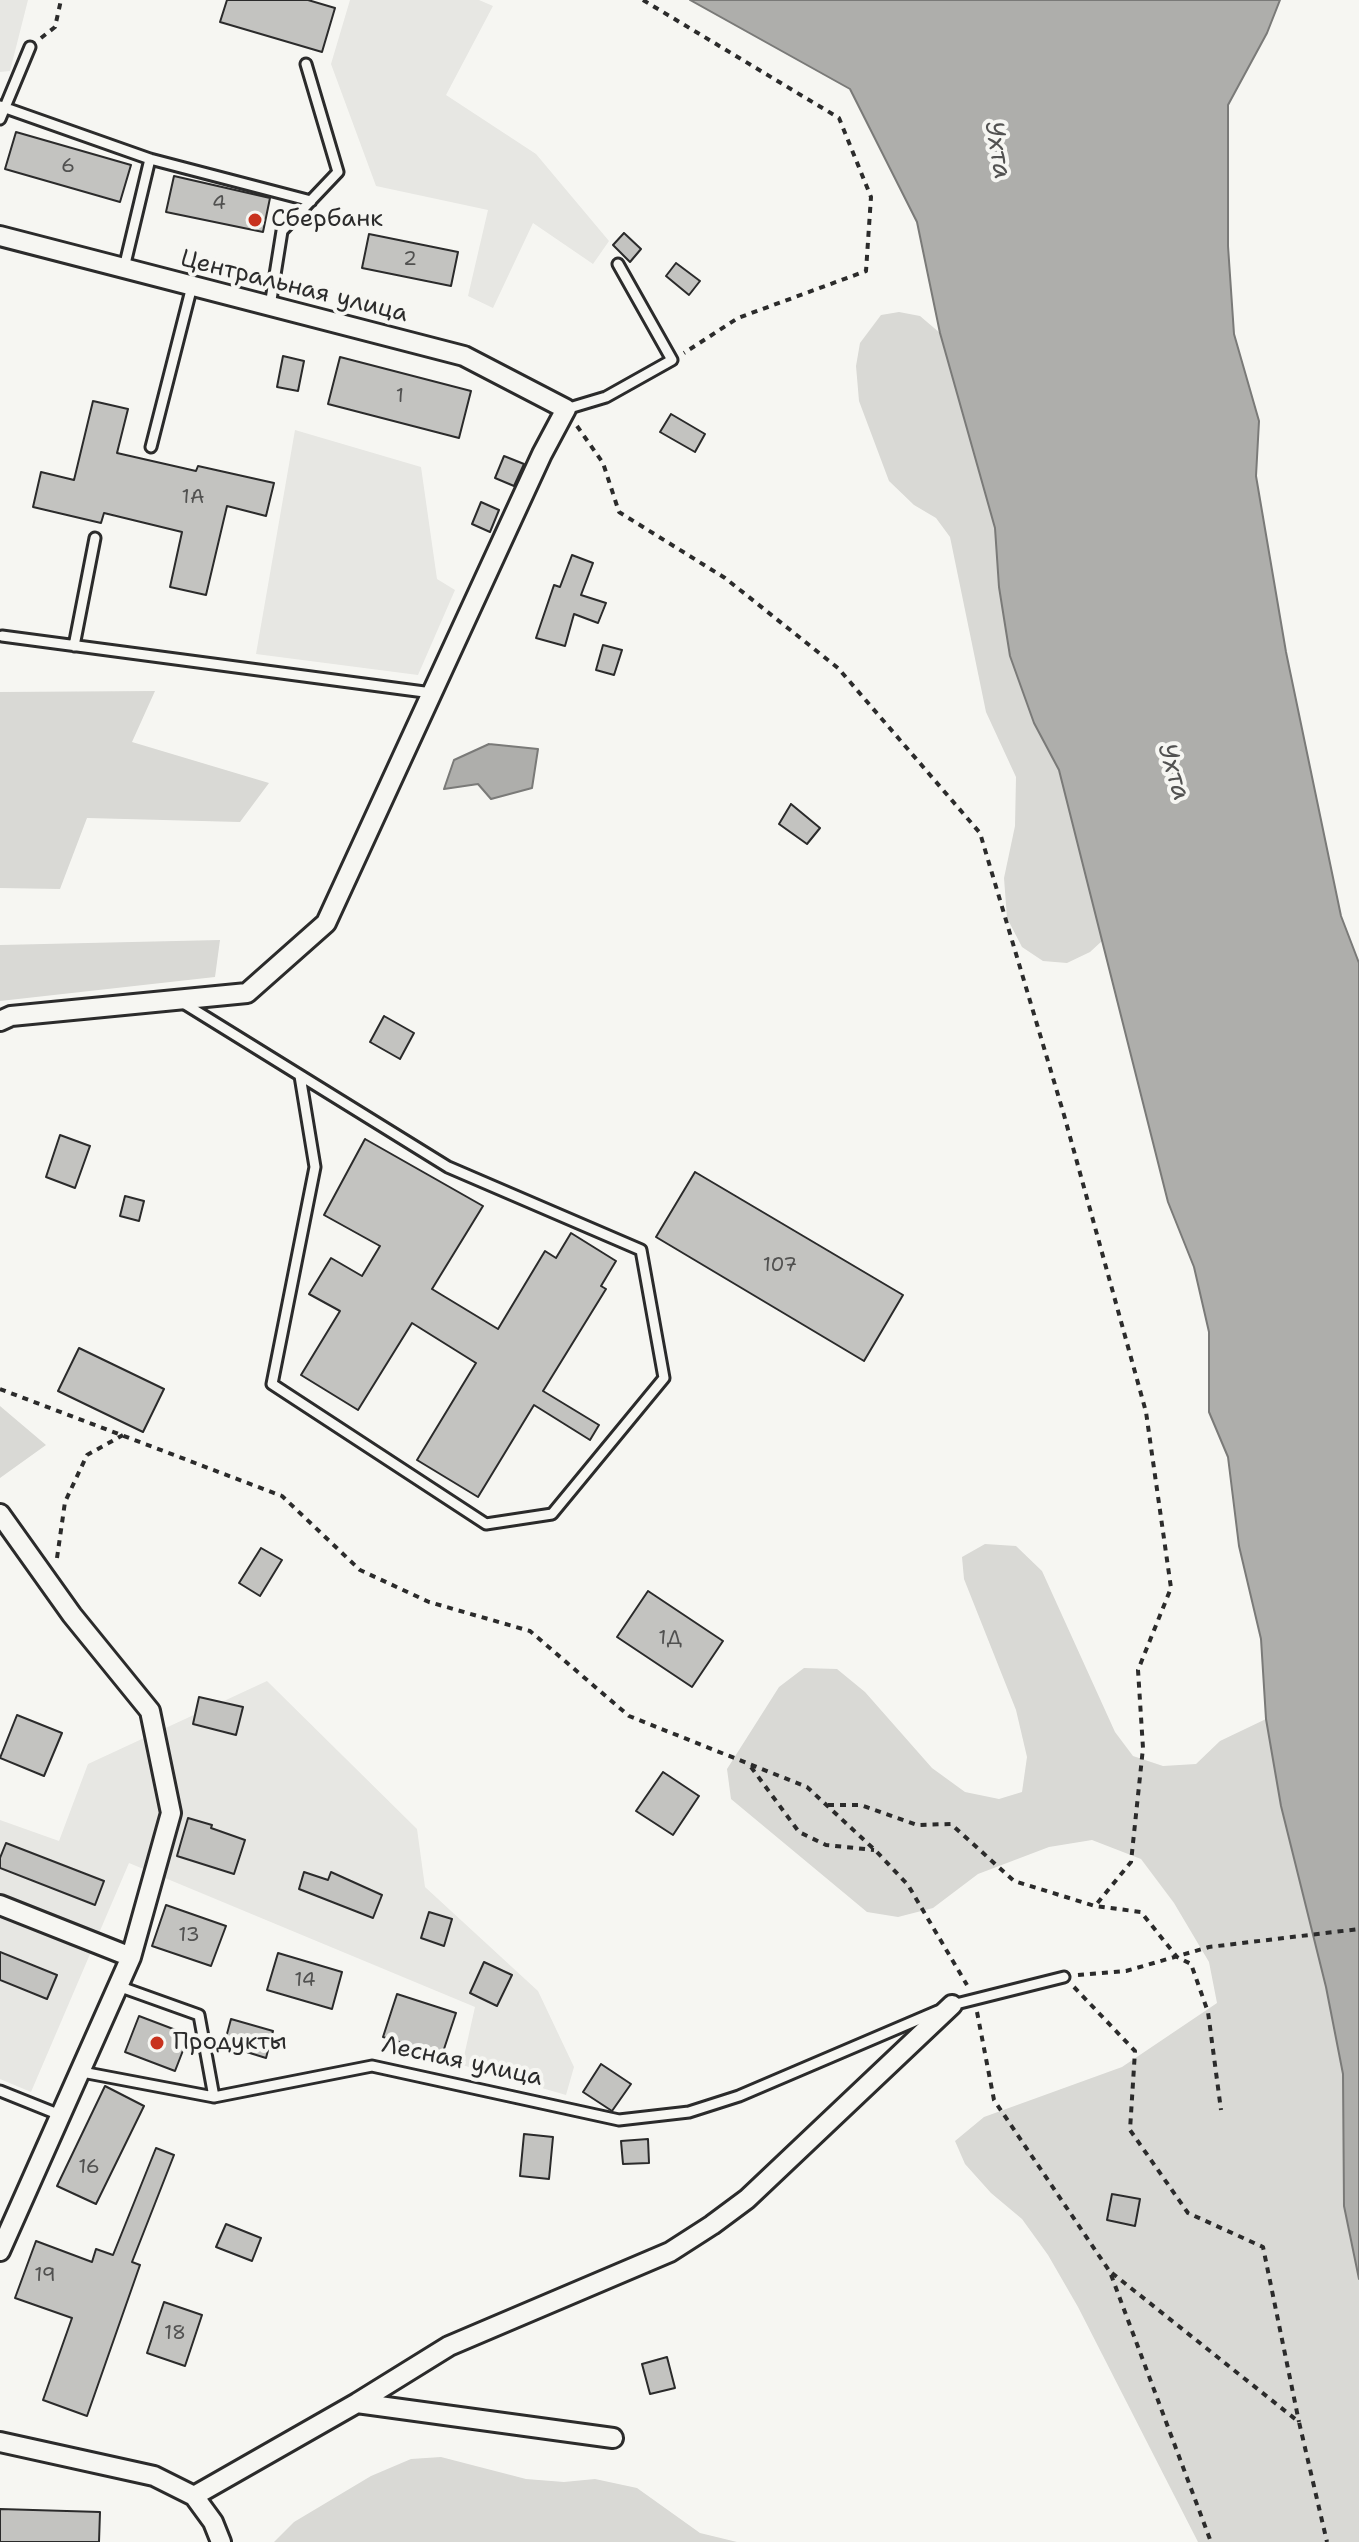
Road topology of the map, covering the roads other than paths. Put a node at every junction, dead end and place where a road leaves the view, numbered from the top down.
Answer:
1 (30, 47) road end
2 (306, 64) dead end
3 (2, 106) edge
4 (0, 119) edge
5 (150, 159) junction
6 (311, 201) junction
7 (0, 236) edge
8 (618, 264) dead end
9 (124, 268) junction
10 (192, 286) junction
11 (270, 306) junction
12 (566, 409) junction
13 (151, 447) dead end
14 (95, 538) dead end
15 (2, 636) dead end
16 (74, 646) junction
17 (432, 693) junction
18 (177, 1000) junction
19 (0, 1021) edge
20 (300, 1076) junction
21 (0, 1514) edge
22 (0, 1905) edge
23 (131, 1957) junction
24 (1064, 1977) road end
25 (118, 1986) junction
26 (952, 2005) junction
27 (82, 2072) junction
28 (0, 2091) edge
29 (214, 2097) junction
30 (60, 2115) junction
31 (0, 2251) edge
32 (357, 2403) junction
33 (613, 2438) dead end
34 (0, 2442) edge
35 (194, 2496) junction
36 (221, 2542) edge

1 - 3 lane
2 - 6 lane
3 - 4 lane
3 - 5 lane
5 - 6 lane
5 - 9 lane
6 - 11 lane
7 - 9 street, Центральная улица
8 - 12 lane
9 - 10 street, Центральная улица
10 - 11 street, Центральная улица
10 - 13 lane
11 - 12 street, Центральная улица
12 - 17 street
14 - 16 lane
15 - 16 lane
16 - 17 lane
17 - 18 street
18 - 19 street
18 - 20 lane
20 - 20 lane
21 - 23 street
22 - 23 street
23 - 25 street
24 - 26 lane, Лесная улица
25 - 27 street
25 - 29 lane
26 - 29 lane, Лесная улица
26 - 32 street
27 - 29 lane, Лесная улица
27 - 30 street
28 - 30 lane
30 - 31 street
32 - 33 street
32 - 35 street
34 - 35 street
35 - 36 street

